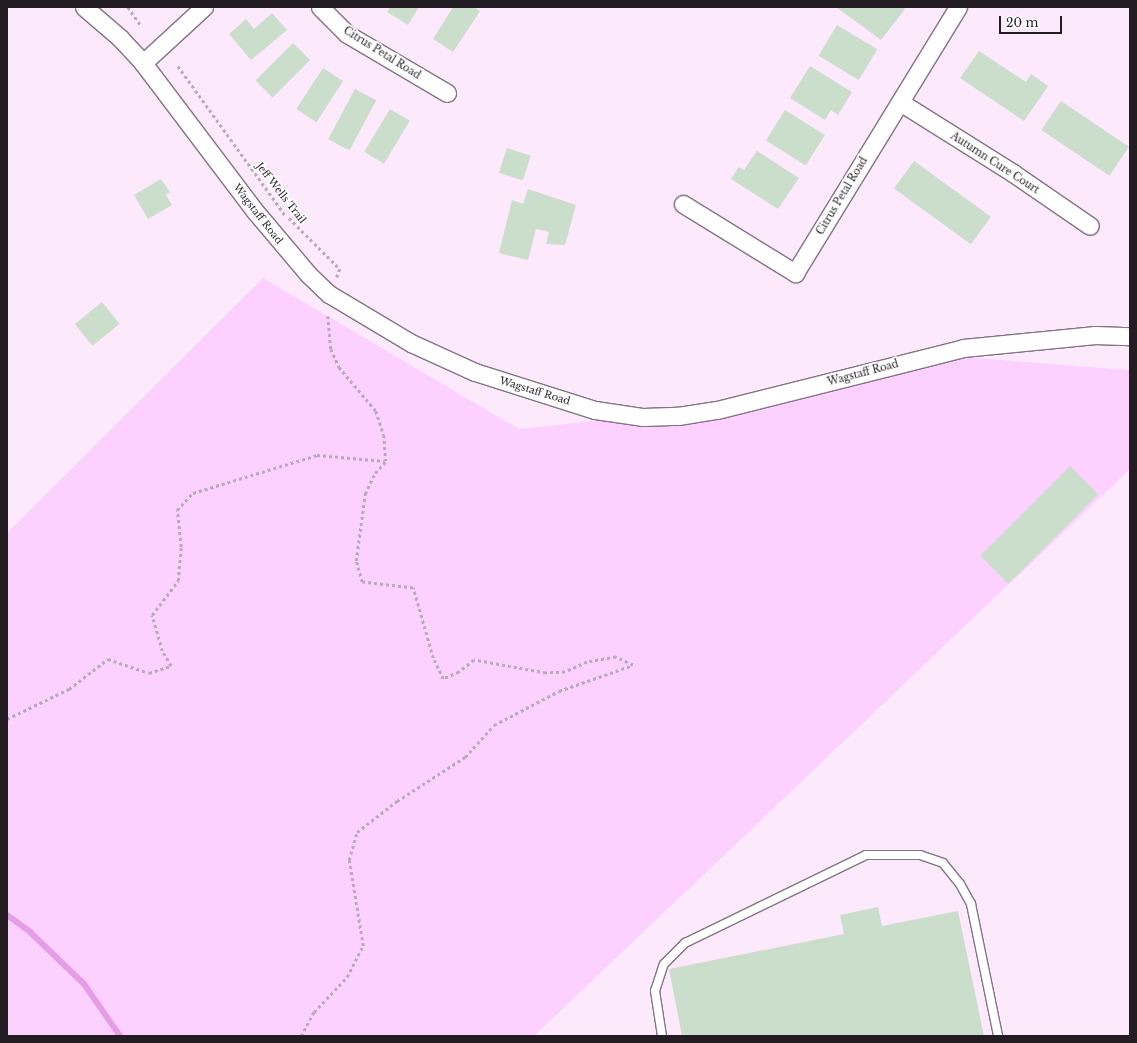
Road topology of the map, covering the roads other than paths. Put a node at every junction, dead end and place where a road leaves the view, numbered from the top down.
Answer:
1 (84, 7) edge
2 (204, 7) edge
3 (320, 7) edge
4 (958, 7) edge
5 (143, 63) junction
6 (447, 93) dead end
7 (900, 102) junction
8 (683, 204) dead end
9 (1090, 226) dead end
10 (1130, 336) edge
11 (662, 1036) edge
12 (998, 1036) edge

1 - 5 street, Wagstaff Road
2 - 5 street
3 - 6 street, Citrus Petal Road
4 - 7 street, Citrus Petal Road
5 - 10 street, Wagstaff Road
7 - 8 street, Citrus Petal Road
7 - 9 street, Autumn Cure Court
11 - 12 lane

